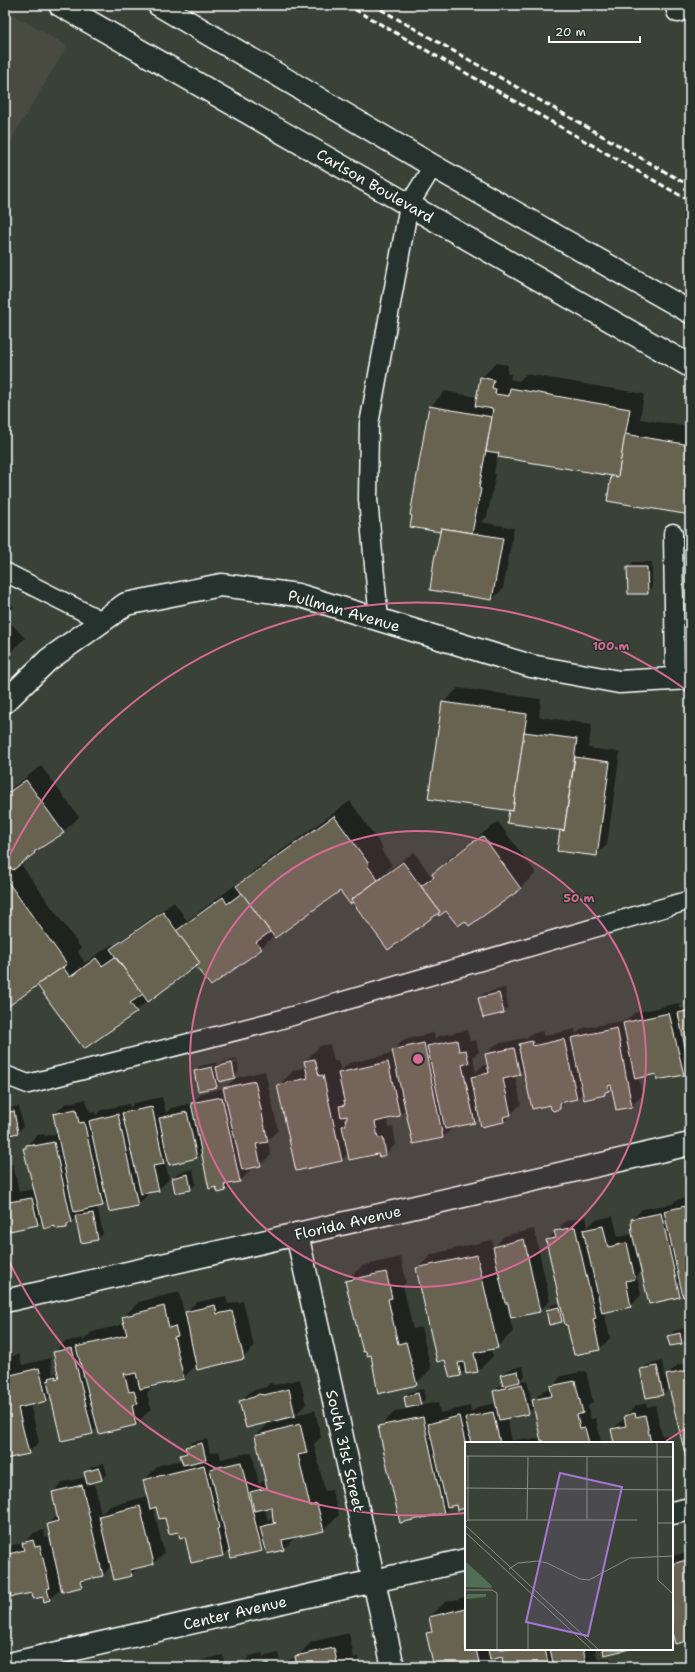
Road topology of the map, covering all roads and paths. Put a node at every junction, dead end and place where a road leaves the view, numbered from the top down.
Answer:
1 (60, 5) edge
2 (159, 5) edge
3 (433, 166) junction
4 (409, 205) junction
5 (690, 312) edge
6 (690, 366) edge
7 (673, 533) dead end
8 (5, 572) edge
9 (379, 620) junction
10 (102, 621) junction
11 (682, 678) edge
12 (5, 702) edge
13 (690, 900) edge
14 (5, 1075) edge
15 (690, 1144) edge
16 (297, 1234) junction
17 (5, 1301) edge
18 (690, 1509) edge
19 (673, 1513) edge
20 (465, 1560) edge
21 (374, 1581) junction
22 (5, 1666) edge
23 (393, 1667) edge

1 - 4 street, Carlson Boulevard
2 - 3 street
3 - 4 lane
3 - 5 street
4 - 6 street, Carlson Boulevard
4 - 9 lane
7 - 11 lane
8 - 10 lane
9 - 10 street, Pullman Avenue
9 - 11 street, Pullman Avenue
10 - 12 street, Pullman Avenue
13 - 14 lane
15 - 16 street, Florida Avenue
16 - 17 street, Florida Avenue
16 - 21 street, South 31st Street
18 - 19 street
20 - 21 street, Center Avenue
21 - 22 street, Center Avenue
21 - 23 street, South 31st Street

